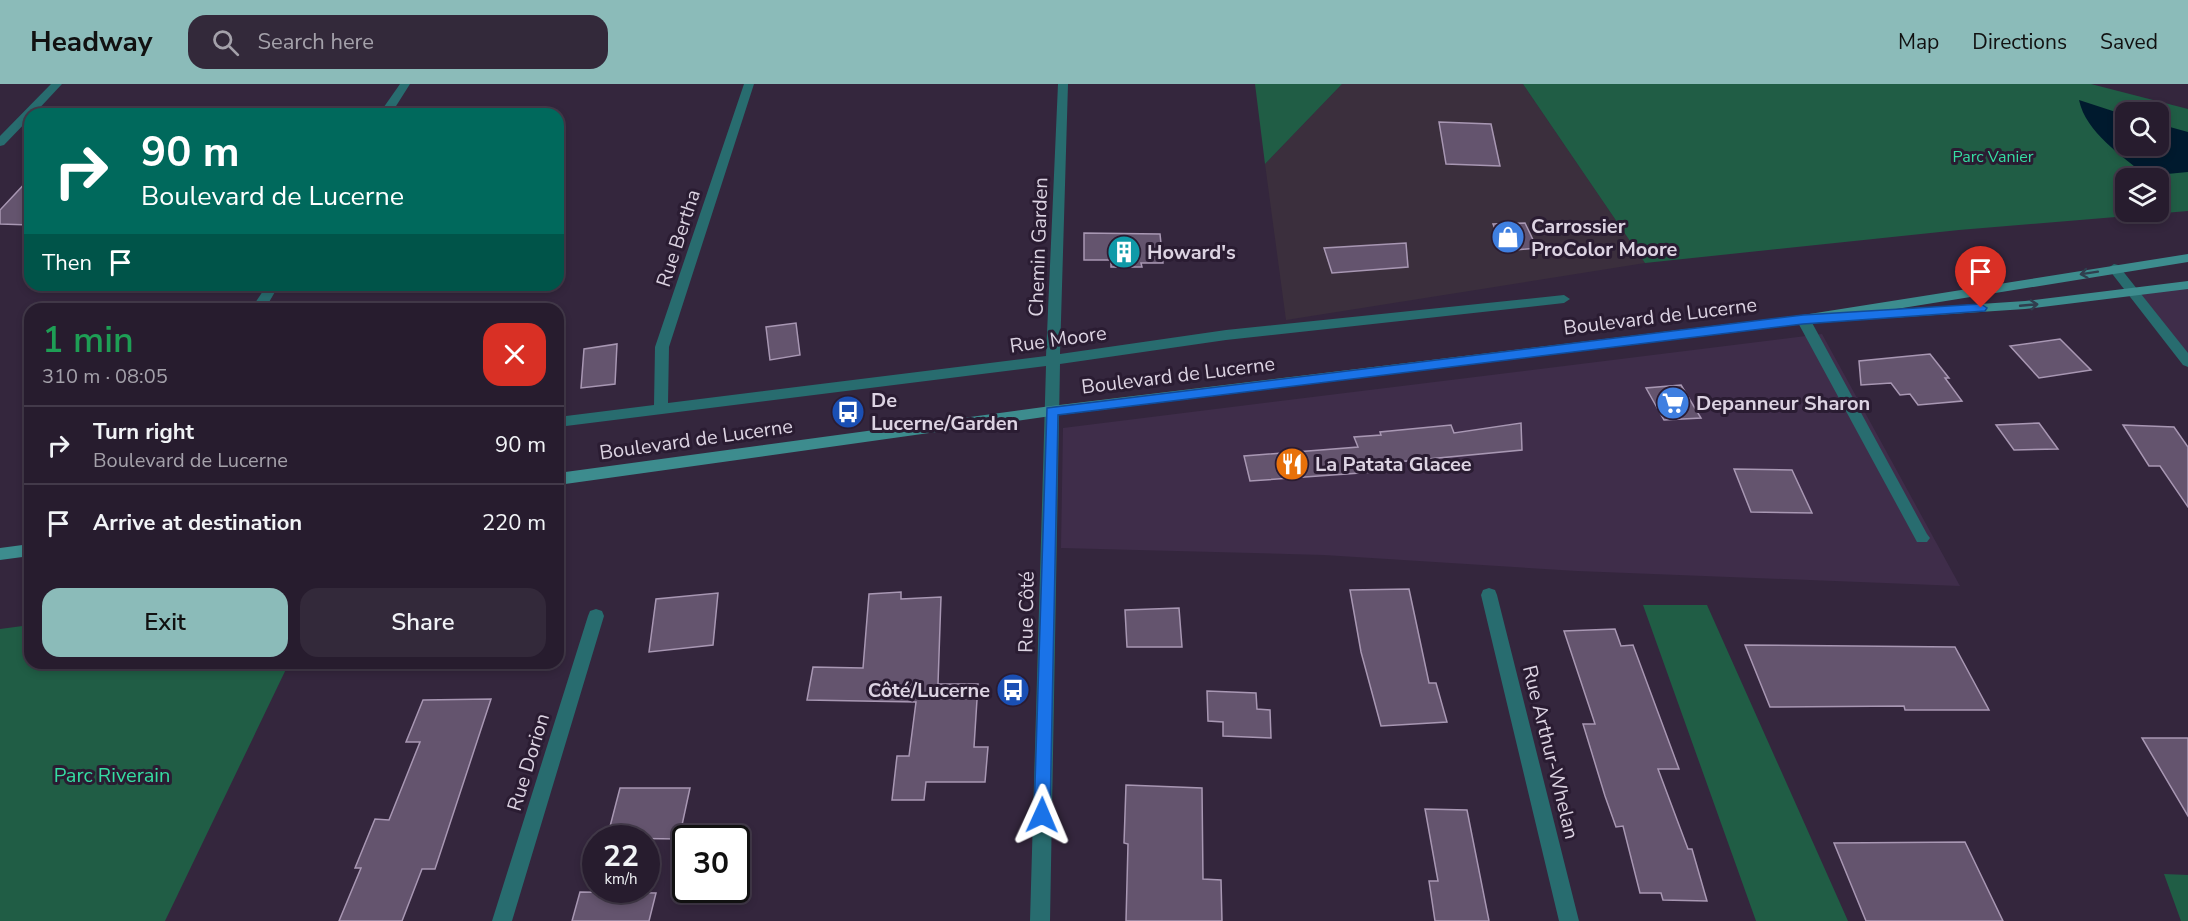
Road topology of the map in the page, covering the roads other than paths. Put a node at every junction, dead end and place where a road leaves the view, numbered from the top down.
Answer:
1 (57, 84) edge
2 (405, 84) edge
3 (749, 84) edge
4 (1063, 84) edge
5 (34, 108) edge
6 (389, 108) edge
7 (24, 118) edge
8 (0, 143) edge
9 (2188, 258) edge
10 (2114, 268) junction
11 (2188, 285) edge
12 (2136, 293) junction
13 (1564, 299) dead end
14 (1803, 320) junction
15 (1053, 360) junction
16 (2188, 362) edge
17 (661, 408) junction
18 (1052, 411) junction
19 (564, 421) edge
20 (564, 478) edge
21 (1922, 538) dead end
22 (24, 551) edge
23 (0, 554) edge
24 (1489, 595) dead end
25 (596, 616) dead end
26 (502, 921) edge
27 (1040, 921) edge
28 (1569, 921) edge

1 - 5 street
2 - 6 street
3 - 17 street, Rue Bertha
4 - 15 street, Chemin Garden
7 - 8 street
9 - 10 main road, Boulevard de Lucerne
10 - 12 street
10 -> 14 main road, Boulevard de Lucerne
11 - 12 main road, Boulevard de Lucerne
14 -> 12 main road, Boulevard de Lucerne
12 - 16 street
13 - 15 street, Rue Moore
14 - 18 main road, Boulevard de Lucerne
14 - 21 street
15 - 17 street, Rue Moore
15 - 18 street, Chemin Garden
17 - 19 street, Rue Moore
18 - 20 main road, Boulevard de Lucerne
18 - 27 street, Rue Côté
22 - 23 main road
24 - 28 street, Rue Arthur-Whelan
25 - 26 street, Rue Dorion

